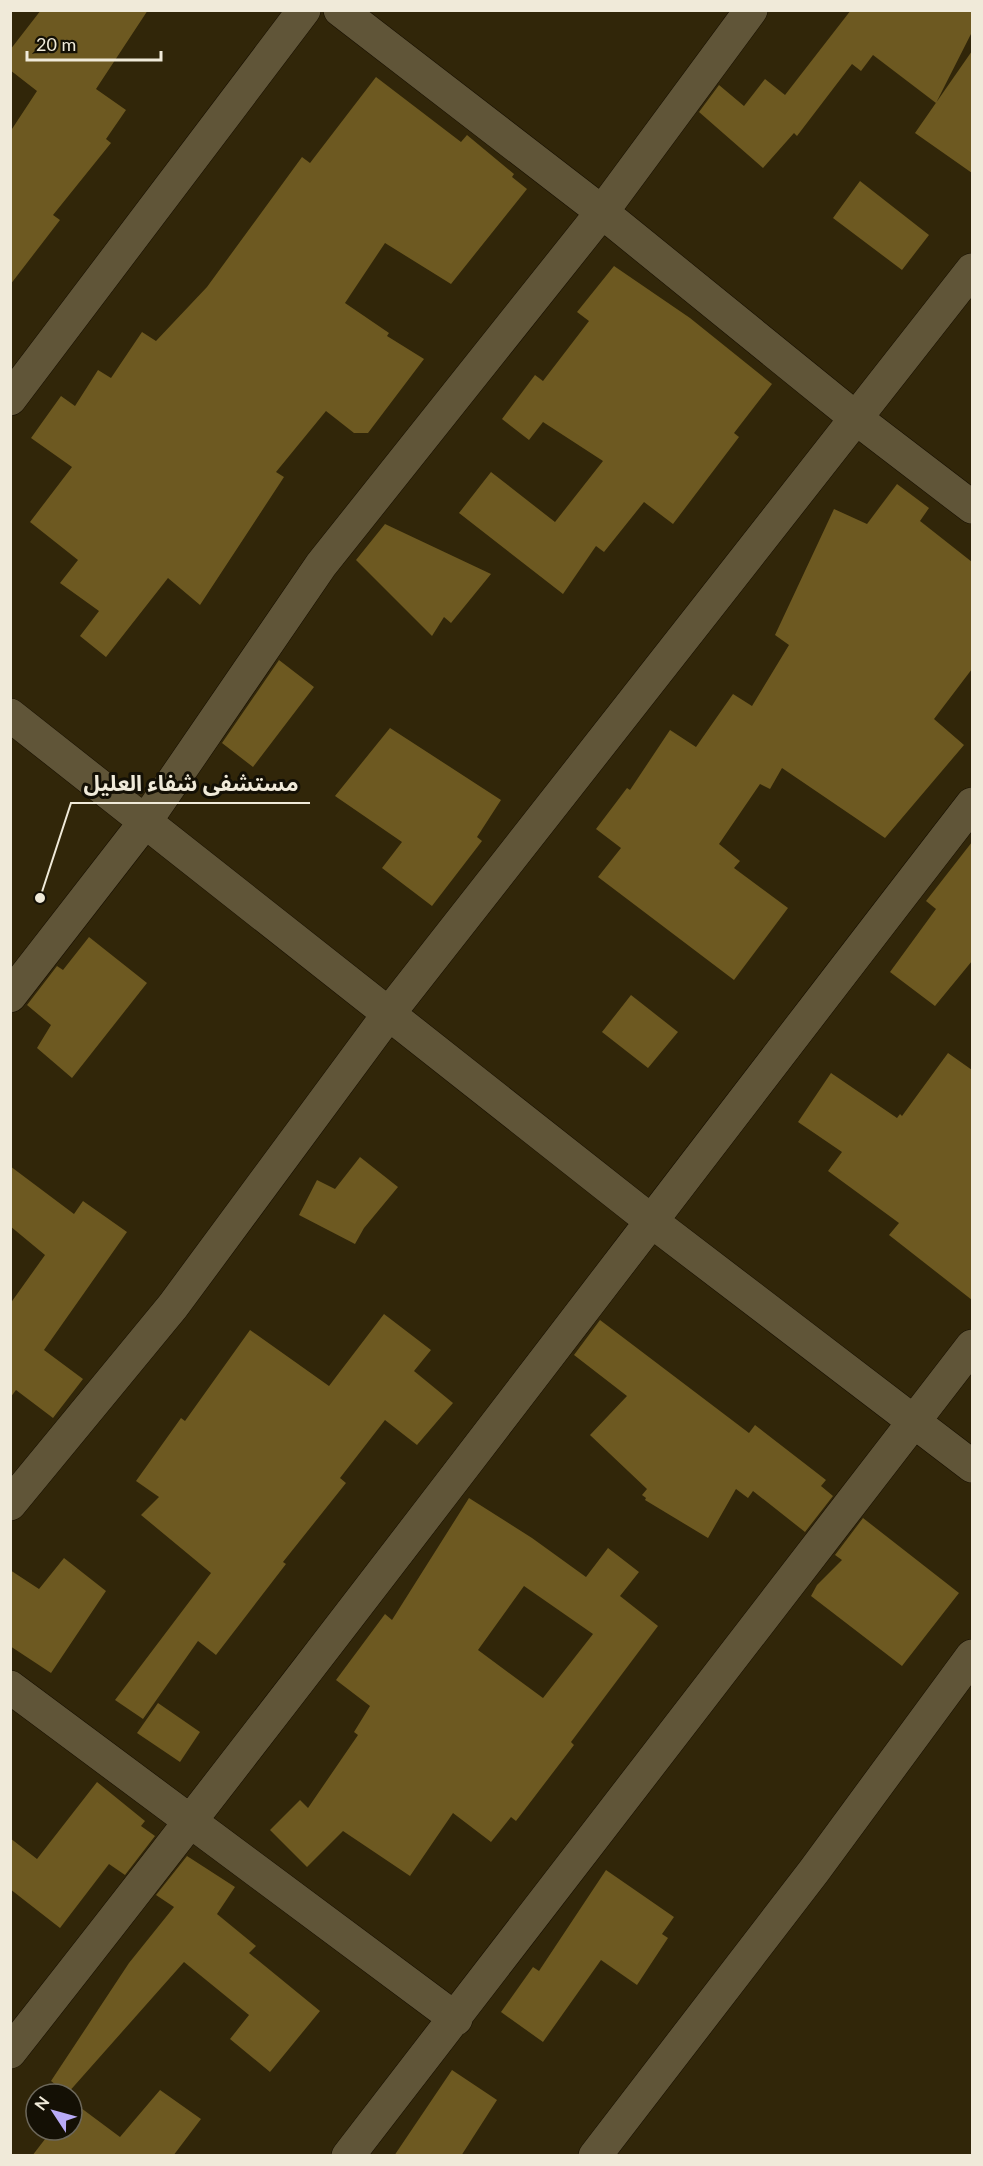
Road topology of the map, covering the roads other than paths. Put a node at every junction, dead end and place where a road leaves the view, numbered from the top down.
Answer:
1 (304, 10) edge
2 (340, 10) edge
3 (751, 10) edge
4 (602, 213) junction
5 (972, 270) edge
6 (10, 399) edge
7 (857, 419) junction
8 (972, 507) edge
9 (10, 716) edge
10 (972, 804) edge
11 (145, 822) junction
12 (10, 996) edge
13 (390, 1012) junction
14 (650, 1220) junction
15 (972, 1346) edge
16 (915, 1422) junction
17 (972, 1466) edge
18 (10, 1504) edge
19 (972, 1656) edge
20 (10, 1687) edge
21 (191, 1822) junction
22 (456, 2019) junction
23 (10, 2052) edge
24 (348, 2156) edge
25 (595, 2156) edge

1 - 6 street
2 - 4 street
3 - 4 street
4 - 7 street
4 - 11 street
5 - 7 street
7 - 8 street
7 - 13 street
9 - 11 street
10 - 14 street
11 - 12 street
11 - 13 street
13 - 14 street
13 - 18 street
14 - 16 street
14 - 21 street
15 - 16 street
16 - 17 street
16 - 22 street
19 - 25 street
20 - 21 street
21 - 22 street
21 - 23 street
22 - 24 street

